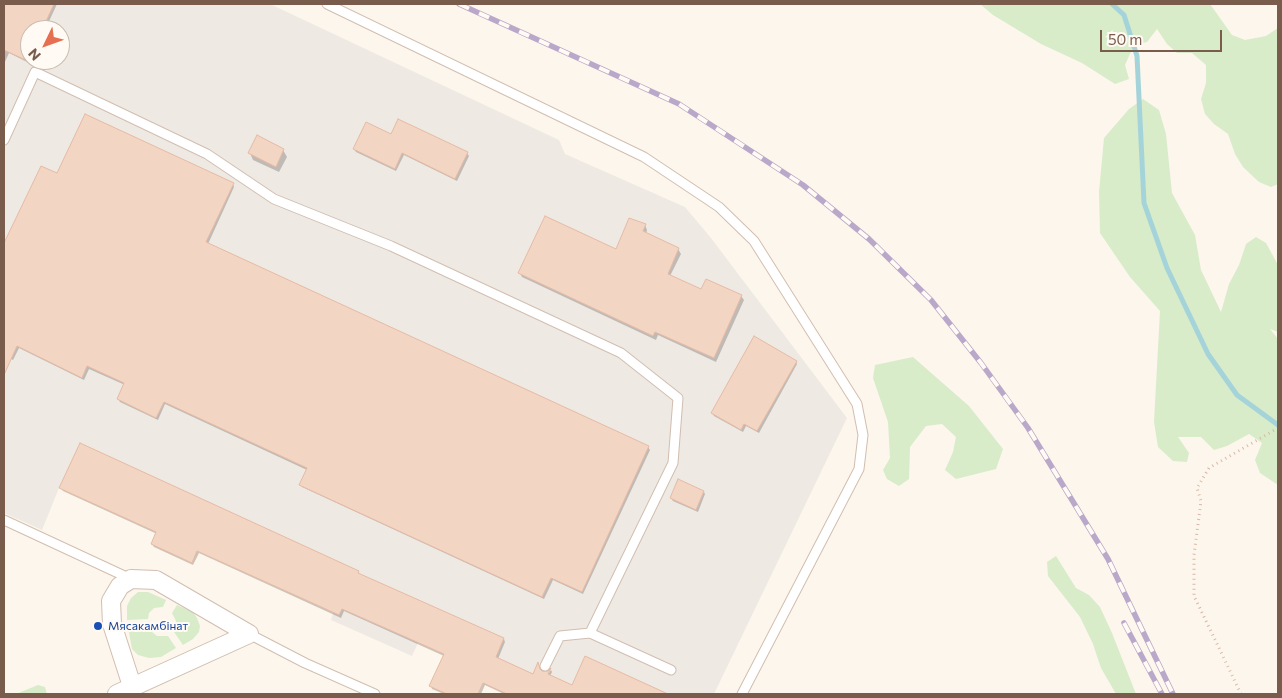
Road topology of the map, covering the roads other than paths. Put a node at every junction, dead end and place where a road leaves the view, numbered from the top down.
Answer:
1 (327, 4) edge
2 (4, 140) edge
3 (4, 520) edge
4 (131, 579) junction
5 (249, 634) junction
6 (590, 634) junction
7 (545, 666) dead end
8 (671, 670) dead end
9 (125, 690) edge
10 (375, 694) edge
11 (742, 694) edge

1 - 11 lane
2 - 6 lane
3 - 4 lane
4 - 5 street
4 - 9 street
5 - 9 street
5 - 10 lane
6 - 7 lane
6 - 8 lane

